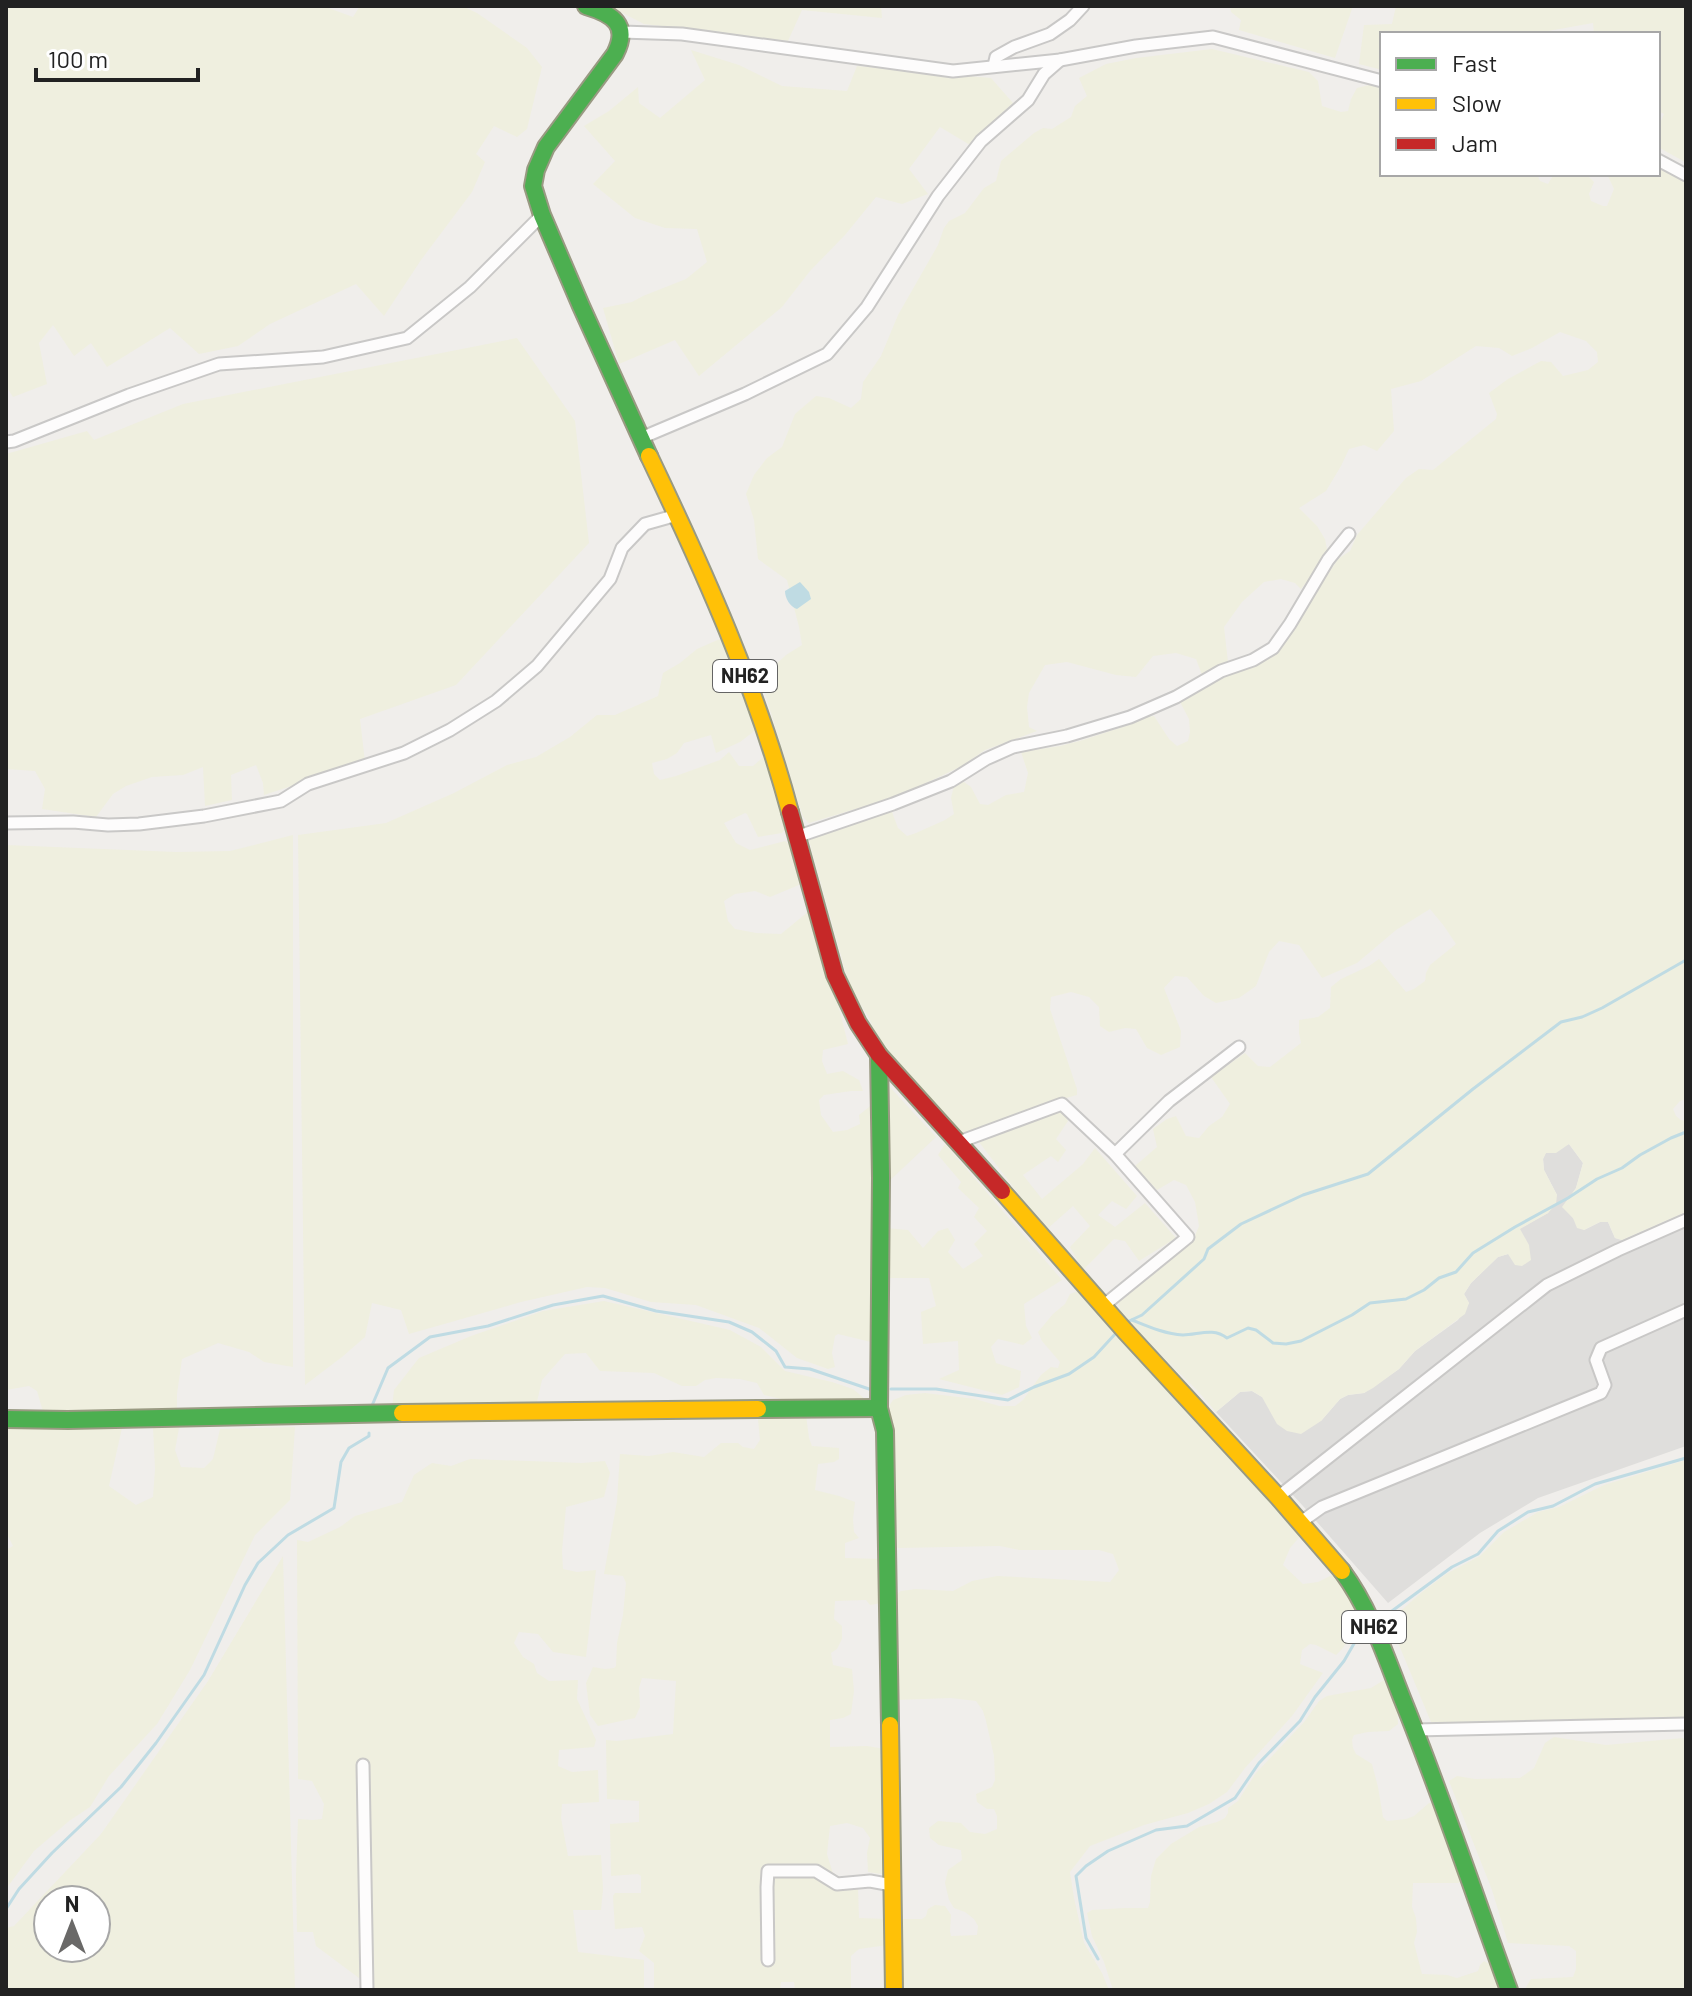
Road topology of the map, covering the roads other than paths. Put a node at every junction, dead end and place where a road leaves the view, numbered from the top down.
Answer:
1 (586, 6) edge
2 (1083, 6) edge
3 (622, 32) junction
4 (1060, 60) junction
5 (994, 66) junction
6 (1380, 80) edge
7 (1660, 161) edge
8 (1686, 175) edge
9 (542, 215) junction
10 (641, 438) junction
11 (6, 442) edge
12 (677, 515) junction
13 (1349, 534) dead end
14 (6, 823) edge
15 (796, 837) junction
16 (1239, 1047) dead end
17 (879, 1055) junction
18 (959, 1142) junction
19 (1115, 1154) junction
20 (1686, 1220) edge
21 (1103, 1306) junction
22 (1686, 1310) edge
23 (879, 1408) junction
24 (6, 1419) edge
25 (1278, 1497) junction
26 (1301, 1522) junction
27 (1686, 1724) edge
28 (1415, 1730) junction
29 (363, 1765) dead end
30 (892, 1885) junction
31 (768, 1960) dead end
32 (367, 1990) edge
33 (894, 1990) edge
34 (1509, 1990) edge

1 - 3 main road
2 - 5 street
3 - 5 street
3 - 9 main road, NH62
4 - 5 street
4 - 6 street
4 - 10 street
7 - 8 street
9 - 10 main road, NH62
9 - 11 street
10 - 12 main road, NH62
12 - 14 street
12 - 15 main road, NH62
13 - 15 street
15 - 17 main road, NH62
16 - 19 street
17 - 18 main road, NH62
17 - 23 main road
18 - 19 street
18 - 21 main road, NH62
19 - 21 street
20 - 25 street
21 - 25 main road, NH62
22 - 26 street
23 - 24 main road
23 - 30 main road
25 - 26 main road, NH62
26 - 28 main road, NH62
27 - 28 street
28 - 34 main road, NH62
29 - 32 street
30 - 31 street
30 - 33 main road

